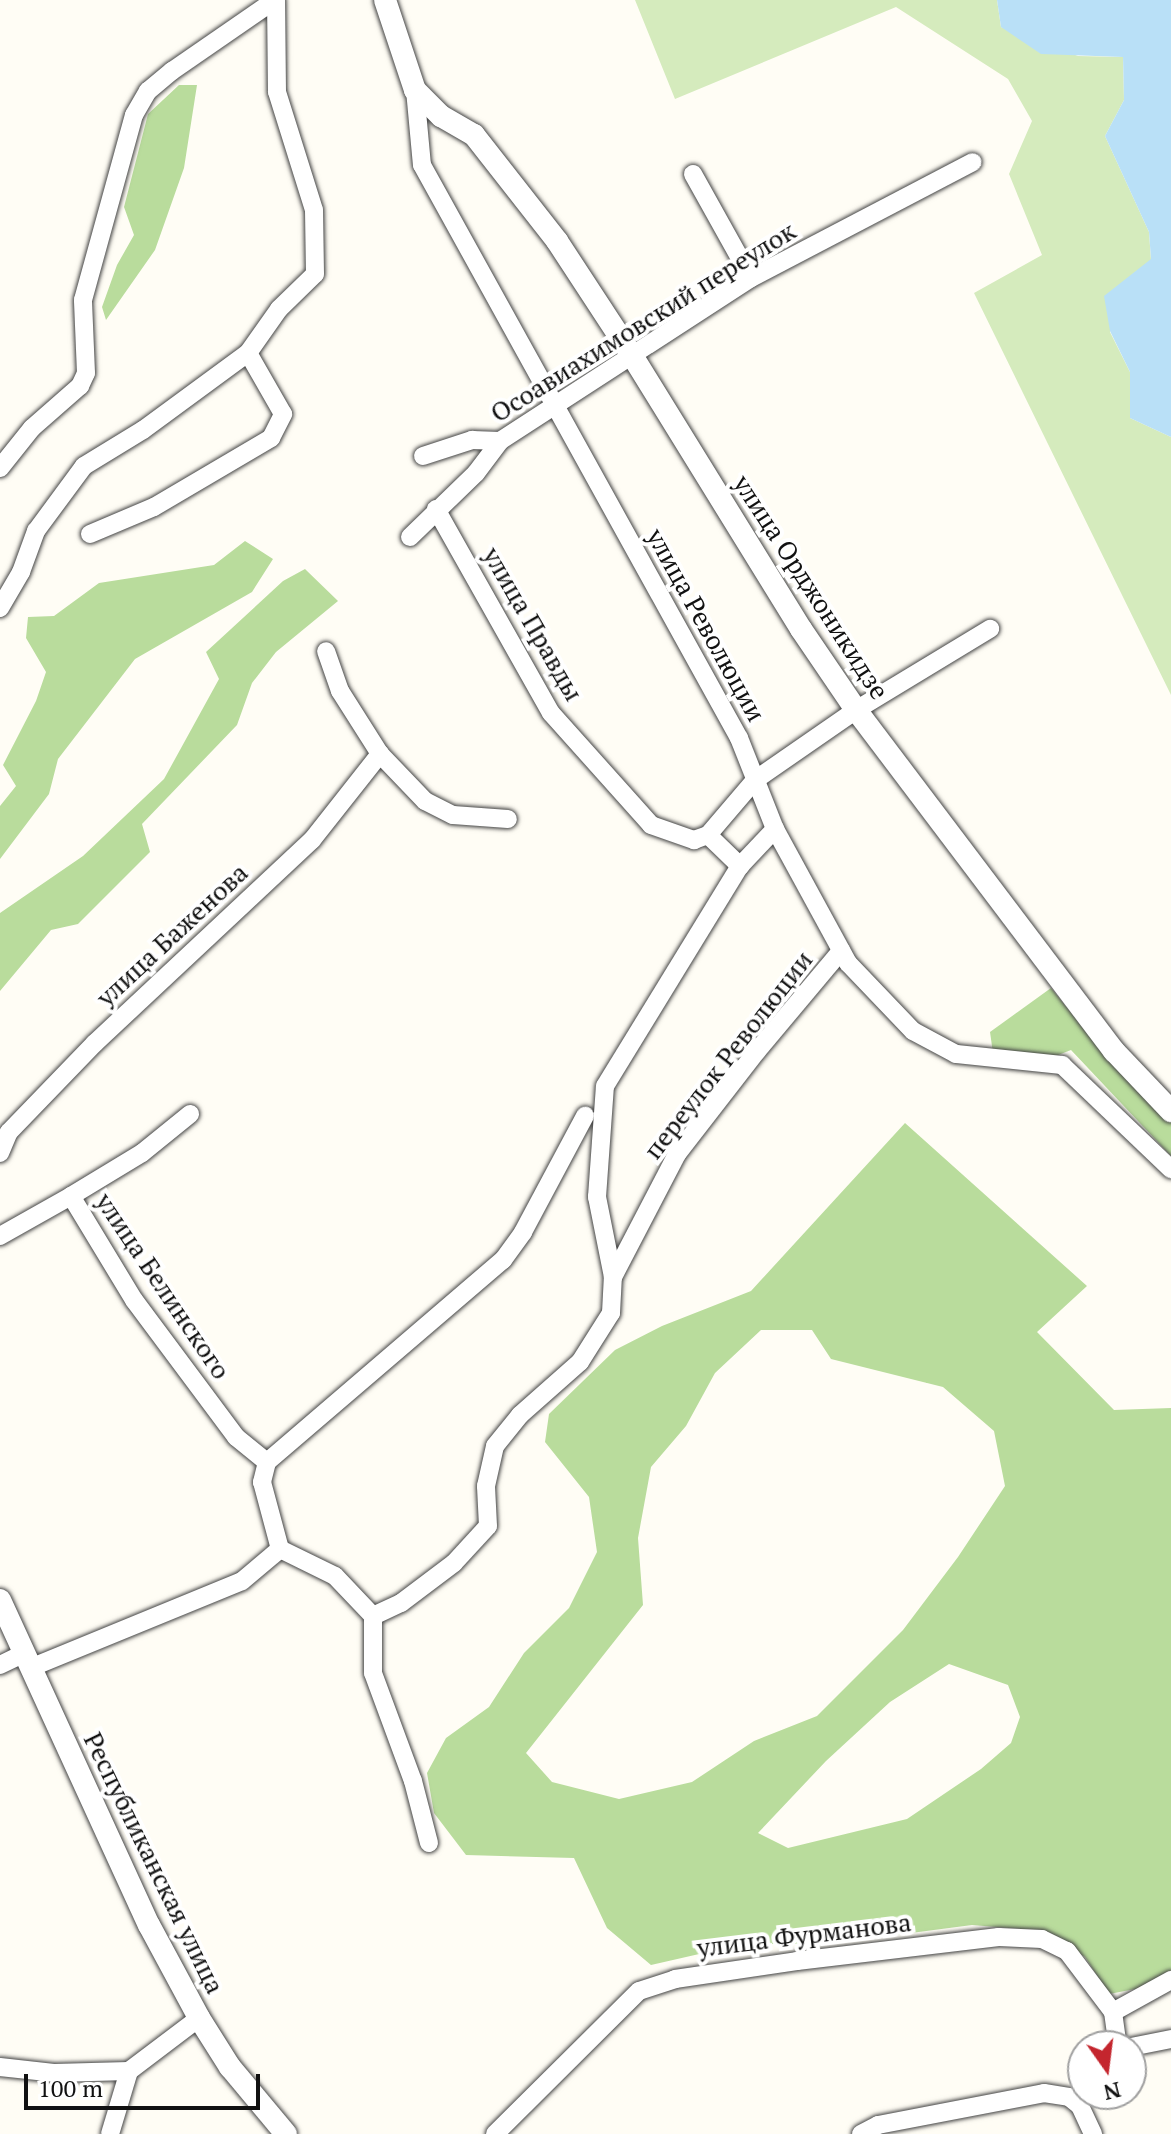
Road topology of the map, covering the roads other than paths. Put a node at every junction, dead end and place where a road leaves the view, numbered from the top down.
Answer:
1 (275, 0) edge
2 (385, 0) edge
3 (415, 90) junction
4 (973, 162) dead end
5 (693, 174) dead end
6 (751, 278) junction
7 (248, 353) junction
8 (633, 357) junction
9 (556, 407) junction
10 (500, 441) junction
11 (423, 456) dead end
12 (0, 468) edge
13 (436, 509) junction
14 (90, 534) dead end
15 (410, 537) dead end
16 (0, 608) edge
17 (990, 629) dead end
18 (326, 651) dead end
19 (856, 710) junction
20 (380, 754) junction
21 (755, 780) junction
22 (508, 819) dead end
23 (775, 829) junction
24 (708, 835) junction
25 (740, 866) junction
26 (841, 951) junction
27 (1171, 1111) edge
28 (190, 1114) dead end
29 (585, 1116) dead end
30 (0, 1153) edge
31 (1171, 1169) edge
32 (71, 1196) junction
33 (0, 1236) edge
34 (613, 1277) junction
35 (267, 1462) junction
36 (280, 1549) junction
37 (0, 1600) edge
38 (373, 1616) junction
39 (26, 1661) junction
40 (0, 1665) edge
41 (429, 1843) dead end
42 (1171, 1980) edge
43 (1113, 2012) junction
44 (199, 2018) junction
45 (1116, 2030) edge
46 (1171, 2039) edge
47 (1147, 2044) edge
48 (0, 2067) edge
49 (129, 2071) junction
50 (1067, 2097) edge
51 (1087, 2110) edge
52 (110, 2134) edge
53 (286, 2134) edge
54 (495, 2134) edge
55 (861, 2134) edge
56 (1093, 2134) edge

1 - 7 street
1 - 12 street
2 - 3 street
3 - 8 street, улица Орджоникидзе
3 - 9 street, улица Революции
4 - 6 street, Осоавиахимовский переулок
5 - 6 street
6 - 8 street, Осоавиахимовский переулок
7 - 14 street
7 - 16 street
8 - 9 street, Осоавиахимовский переулок
8 - 19 street, улица Орджоникидзе
9 - 10 street, Осоавиахимовский переулок
9 - 21 street, улица Революции
10 - 11 street
10 - 13 street, Осоавиахимовский переулок
13 - 15 street, Осоавиахимовский переулок
13 - 24 street, улица Правды
17 - 19 street
18 - 20 street
19 - 21 street
19 - 27 street, улица Орджоникидзе
20 - 22 street
20 - 30 street, улица Баженова
21 - 23 street, улица Революции
21 - 24 street
23 - 25 street
23 - 26 street, улица Революции
24 - 25 street
25 - 34 street
26 - 31 street, улица Революции
26 - 34 street, переулок Революции
28 - 32 street
29 - 35 street
32 - 33 street, улица Белинского
32 - 35 street, улица Белинского
34 - 38 street
35 - 36 street
36 - 38 street
36 - 39 street
37 - 39 street, Республиканская улица
38 - 41 street
39 - 40 street
39 - 44 street, Республиканская улица
42 - 43 street
43 - 45 street, улица Фурманова
43 - 54 street, улица Фурманова
44 - 49 street
44 - 53 street, Республиканская улица
46 - 47 street
48 - 49 street
49 - 52 street
50 - 55 street
51 - 56 street

